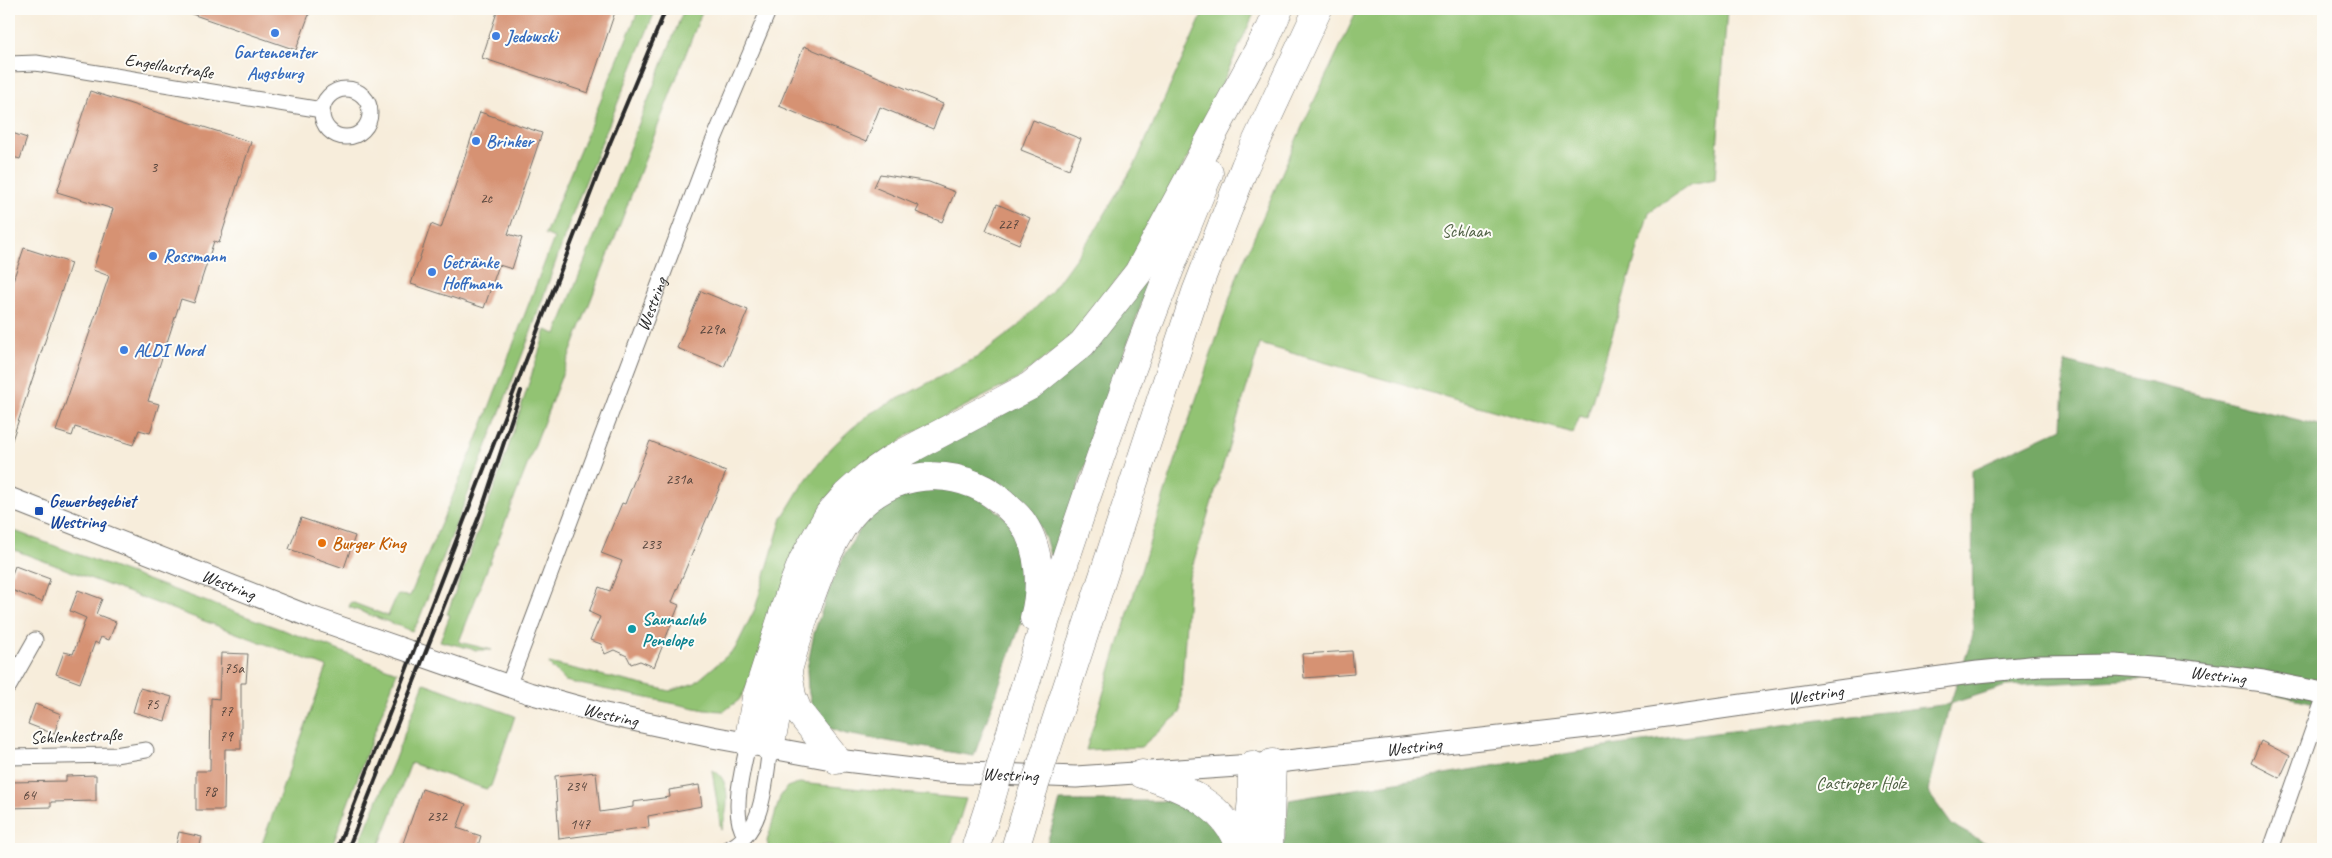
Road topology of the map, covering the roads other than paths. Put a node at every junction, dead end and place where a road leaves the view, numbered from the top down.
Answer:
1 (769, 9) edge
2 (1279, 9) edge
3 (1318, 9) edge
4 (1268, 34) junction
5 (9, 64) edge
6 (322, 110) dead end
7 (9, 498) edge
8 (36, 640) dead end
9 (787, 666) junction
10 (9, 686) edge
11 (508, 686) junction
12 (1023, 688) junction
13 (2323, 693) edge
14 (2323, 701) edge
15 (759, 746) junction
16 (146, 750) dead end
17 (9, 757) edge
18 (837, 760) junction
19 (1262, 764) junction
20 (1142, 774) junction
21 (745, 835) junction
22 (727, 849) edge
23 (975, 849) edge
24 (1014, 849) edge
25 (1239, 849) edge
26 (1248, 849) edge
27 (1269, 849) edge
28 (2271, 849) edge

1 - 11 street, Westring
2 - 4 highway
3 - 24 highway, bridge
4 - 12 highway
4 - 15 highway
5 - 6 street, Engellaustraße
7 - 11 main road, Westring
8 - 10 street
9 - 12 highway
9 - 15 highway
9 - 18 highway
11 - 15 main road, Westring
12 - 23 highway, bridge
13 - 19 main road, Westring
14 - 28 street
15 - 18 main road, Westring
15 - 21 street
15 - 21 street
16 - 17 street, Schlenkestraße
18 - 20 main road, Westring
19 - 20 main road, Westring
19 - 26 highway
19 - 27 highway
20 - 25 highway
21 - 22 street

